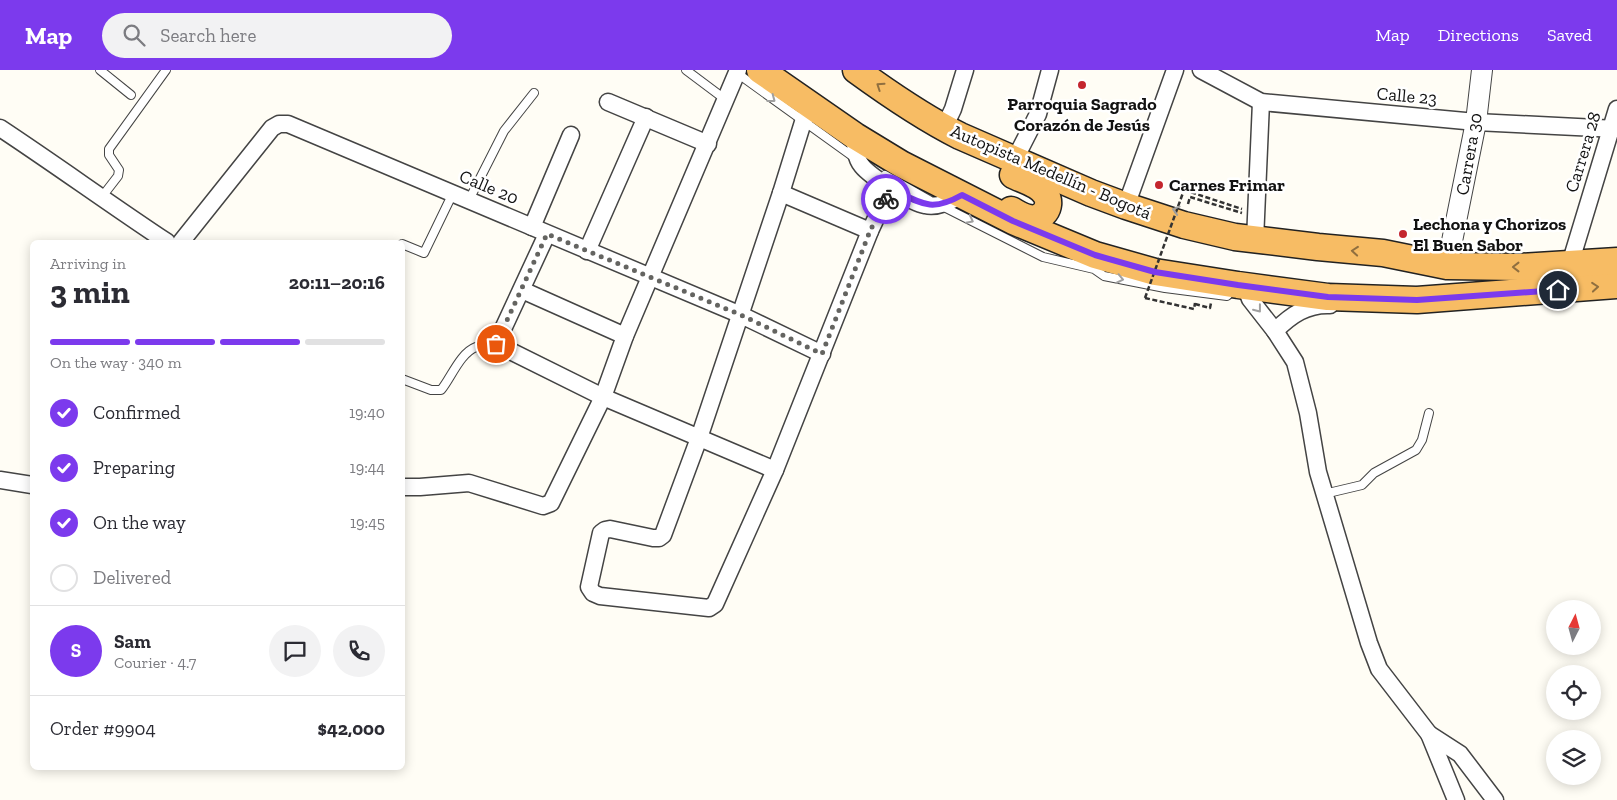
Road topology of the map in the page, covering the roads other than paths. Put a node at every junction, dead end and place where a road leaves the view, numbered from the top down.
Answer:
1 (100, 70) edge
2 (166, 70) edge
3 (686, 70) edge
4 (856, 70) edge
5 (965, 70) edge
6 (1050, 70) edge
7 (1175, 70) edge
8 (1201, 70) edge
9 (1482, 70) edge
10 (742, 71) edge
11 (534, 93) dead end
12 (131, 94) dead end
13 (726, 100) junction
14 (608, 102) dead end
15 (1261, 102) junction
16 (1617, 109) edge
17 (806, 114) junction
18 (646, 117) junction
19 (1476, 122) junction
20 (0, 128) edge
21 (952, 129) junction
22 (1614, 129) edge
23 (571, 135) dead end
24 (708, 144) junction
25 (1019, 152) junction
26 (870, 156) junction
27 (890, 188) junction
28 (453, 193) junction
29 (781, 193) junction
30 (962, 195) junction
31 (101, 198) junction
32 (1129, 199) junction
33 (469, 200) junction
34 (938, 204) junction
35 (532, 227) junction
36 (870, 231) junction
37 (547, 234) junction
38 (1237, 234) junction
39 (147, 237) edge
40 (183, 240) edge
41 (405, 245) edge
42 (587, 251) junction
43 (1617, 261) edge
44 (1570, 264) junction
45 (1448, 266) junction
46 (651, 277) junction
47 (1617, 285) edge
48 (1241, 286) junction
49 (522, 290) junction
50 (1417, 300) junction
51 (741, 315) junction
52 (1275, 331) junction
53 (625, 336) junction
54 (496, 344) junction
55 (822, 354) junction
56 (405, 380) edge
57 (603, 397) junction
58 (1429, 413) dead end
59 (699, 438) junction
60 (775, 470) junction
61 (0, 480) edge
62 (30, 485) edge
63 (405, 487) edge
64 (1324, 494) junction
65 (1429, 734) junction
66 (1456, 800) edge
67 (1496, 800) edge

1 - 12 lane
2 - 31 lane
3 - 13 lane
21 -> 4 highway, Autopista Medellín - Bogotá
5 - 21 street
6 - 25 street
7 - 32 street
8 - 15 street, Calle 23
9 - 19 street, Carrera 30
10 - 13 street
10 -> 17 highway
11 - 33 lane
13 - 24 street
14 - 18 street
15 - 19 street, Calle 23
15 - 38 street
16 - 22 street, Carrera 28
17 - 26 lane
17 - 26 highway
17 - 29 street
18 - 24 street
18 - 42 street
19 - 22 street, Calle 23
19 - 45 street, Carrera 30
20 - 31 street
21 - 25 highway, Autopista Medellín - Bogotá
21 - 26 highway
22 - 44 street, Carrera 28
23 - 35 street
24 - 46 street
25 - 32 highway, Autopista Medellín - Bogotá
26 - 27 street
26 - 30 highway
26 - 34 lane
27 - 34 street
27 - 36 street
28 - 33 street, Calle 20
28 - 40 street, Calle 20
28 - 41 lane
29 - 36 street
29 - 51 street
30 - 34 street
30 - 48 highway
31 - 39 street
32 - 38 highway, Autopista Medellín - Bogotá
33 - 35 street, Calle 20
34 -> 48 lane
35 - 37 street, Calle 20
36 - 55 street
37 - 42 street, Calle 20
37 - 49 street
45 -> 38 highway, Autopista Medellín - Bogotá
42 - 46 street, Calle 20
43 - 44 highway, Autopista Medellín - Bogotá
44 -> 45 highway, Autopista Medellín - Bogotá
46 - 51 street, Calle 20
46 - 53 street
50 -> 47 highway
48 - 50 highway
48 -> 52 street
49 - 53 street
49 - 54 street
50 - 52 street
51 - 55 street, Calle 20
51 - 59 street
52 - 64 street
53 - 57 street
54 - 56 lane
54 - 57 street
55 - 60 street
57 - 59 street
57 - 63 street
58 - 64 lane
59 - 60 street
59 - 60 street
61 - 62 street
64 - 65 street
65 - 66 street
65 - 67 street

